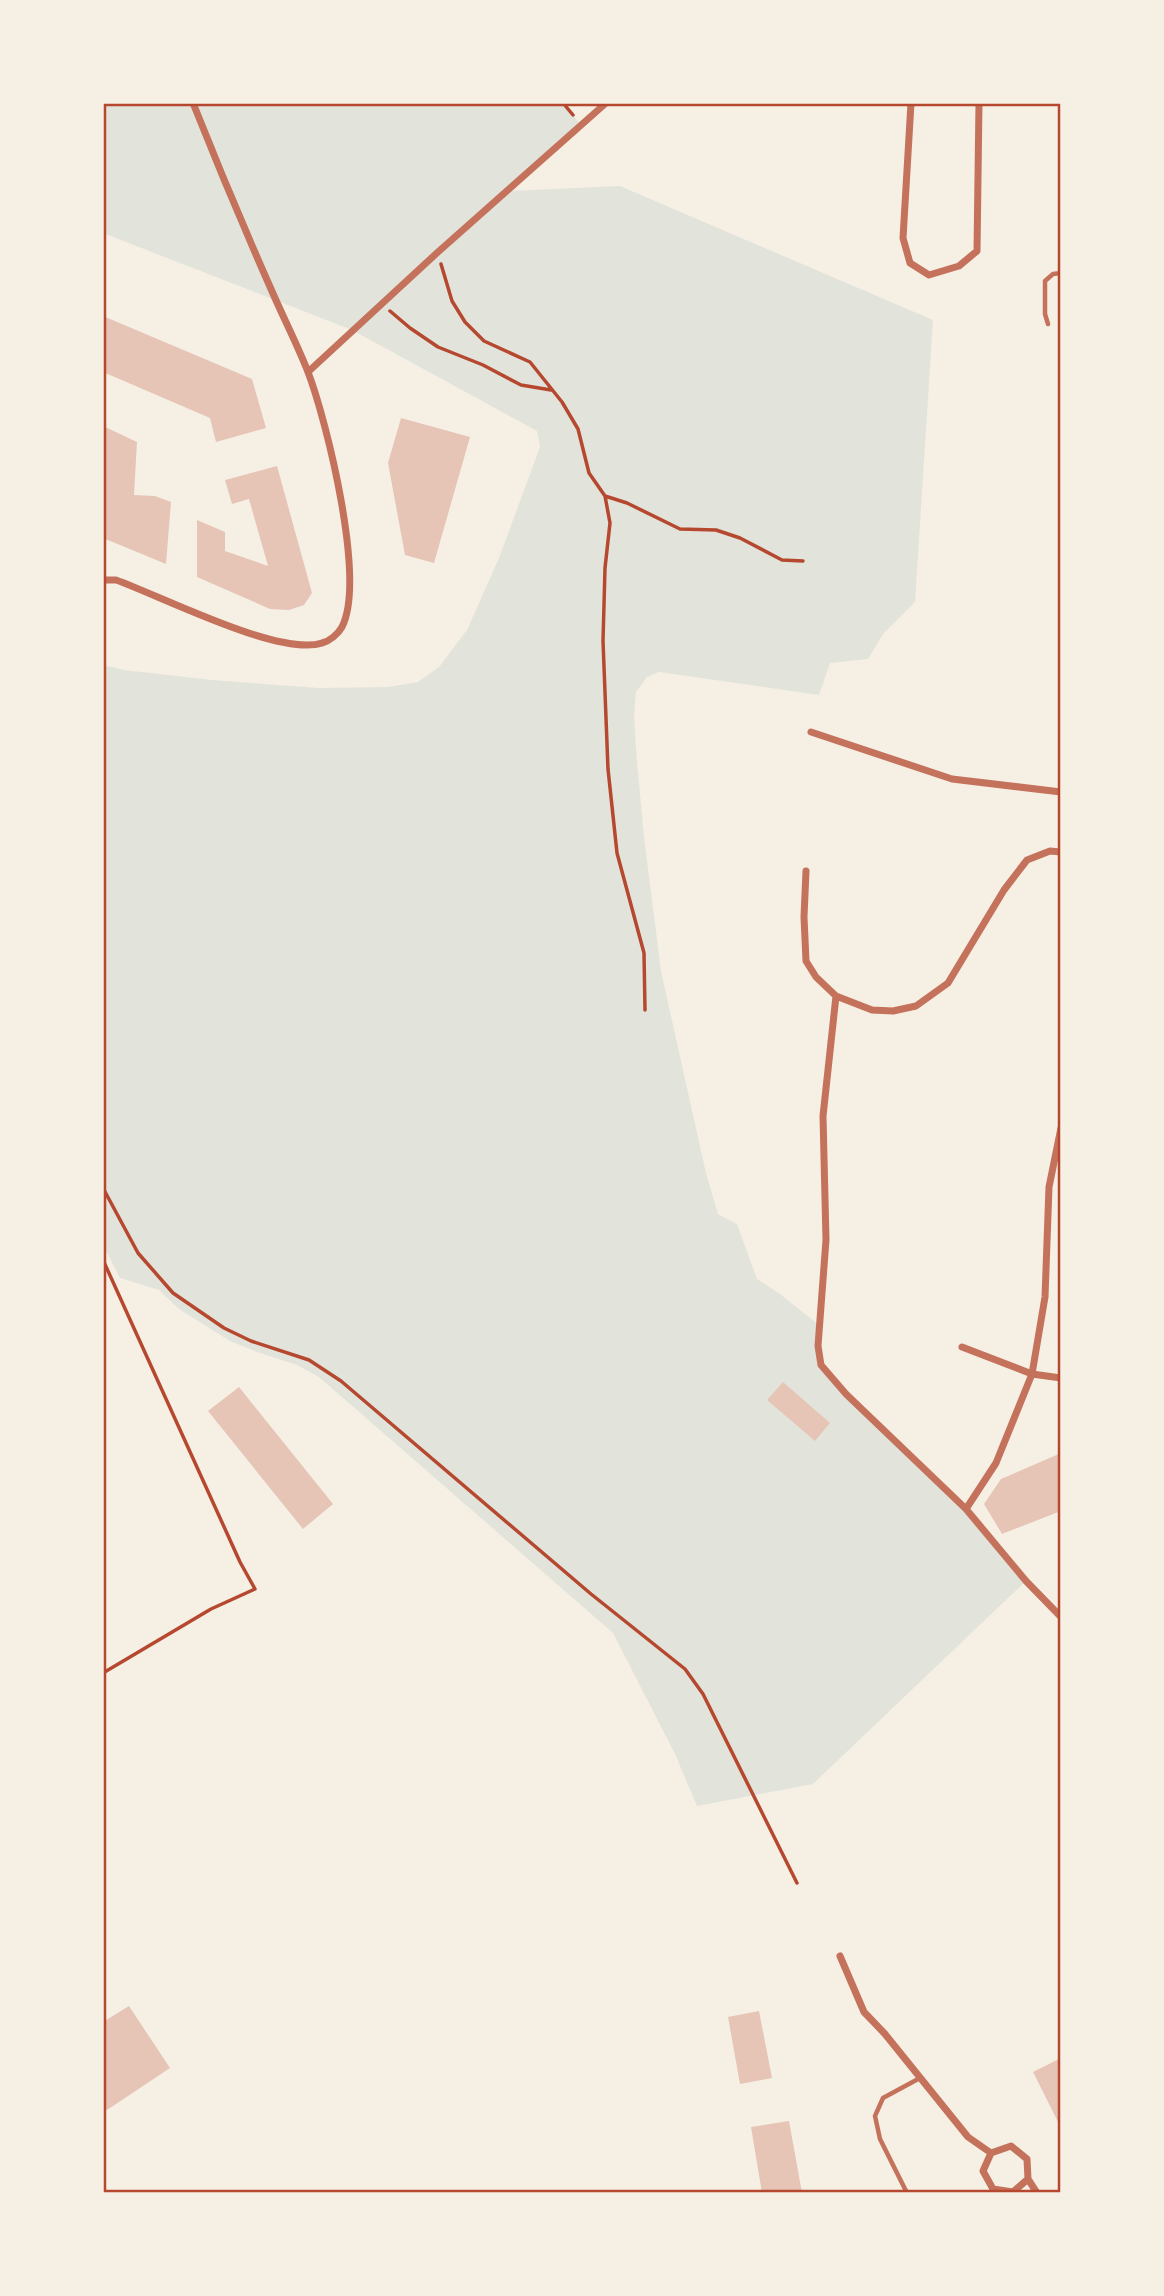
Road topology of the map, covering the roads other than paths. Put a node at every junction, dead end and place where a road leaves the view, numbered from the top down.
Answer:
1 (193, 103) edge
2 (606, 103) edge
3 (911, 103) edge
4 (979, 103) edge
5 (1061, 273) edge
6 (1048, 324) dead end
7 (308, 372) junction
8 (103, 580) edge
9 (811, 732) dead end
10 (1061, 792) edge
11 (1061, 852) edge
12 (806, 871) dead end
13 (836, 996) junction
14 (1061, 1128) edge
15 (962, 1347) dead end
16 (1032, 1374) junction
17 (1061, 1378) edge
18 (966, 1509) junction
19 (1061, 1617) edge
20 (840, 1956) dead end
21 (920, 2078) junction
22 (991, 2153) junction
23 (1028, 2179) junction
24 (1013, 2192) edge
25 (907, 2193) edge
26 (1037, 2193) edge

1 - 7 street
2 - 7 street
3 - 4 street
5 - 6 lane
7 - 8 street
9 - 10 street
11 - 13 street
12 - 13 street
13 - 18 street
14 - 16 street
15 - 16 street
16 - 17 street
16 - 18 street
18 - 19 street
20 - 21 street
21 - 22 street
21 - 25 lane
22 - 23 street
22 - 24 street
23 - 24 street
23 - 26 street

